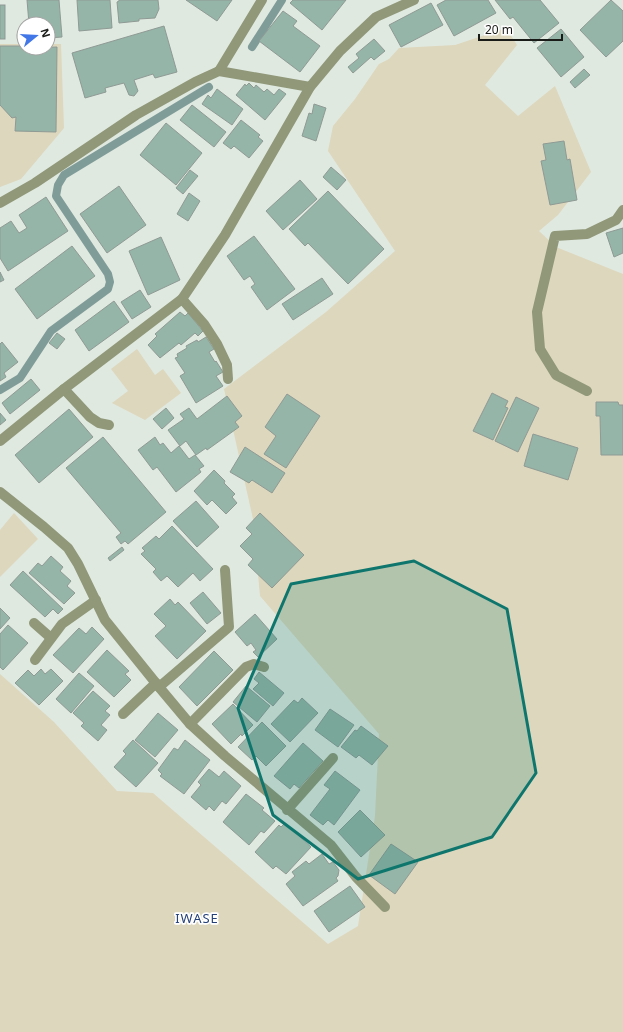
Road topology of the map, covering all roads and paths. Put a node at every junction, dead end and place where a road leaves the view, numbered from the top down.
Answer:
1 (262, 0) edge
2 (414, 0) edge
3 (219, 71) junction
4 (310, 87) junction
5 (0, 203) edge
6 (623, 210) edge
7 (182, 299) junction
8 (228, 379) dead end
9 (64, 389) junction
10 (587, 391) dead end
11 (109, 425) dead end
12 (0, 441) edge
13 (0, 492) edge
14 (225, 570) dead end
15 (96, 600) junction
16 (34, 623) dead end
17 (51, 638) junction
18 (35, 660) dead end
19 (264, 667) dead end
20 (157, 685) junction
21 (123, 714) dead end
22 (190, 724) junction
23 (333, 758) dead end
24 (287, 810) junction
25 (385, 907) dead end

1 - 3 street
2 - 4 street
3 - 4 street
3 - 5 street
4 - 7 street
6 - 10 street
7 - 8 street
7 - 9 street
9 - 11 street
9 - 12 street
13 - 15 street
14 - 20 street
15 - 17 street
15 - 20 street
16 - 17 street
17 - 18 street
19 - 22 street
20 - 21 street
20 - 22 street
22 - 24 street
23 - 24 street
24 - 25 street

